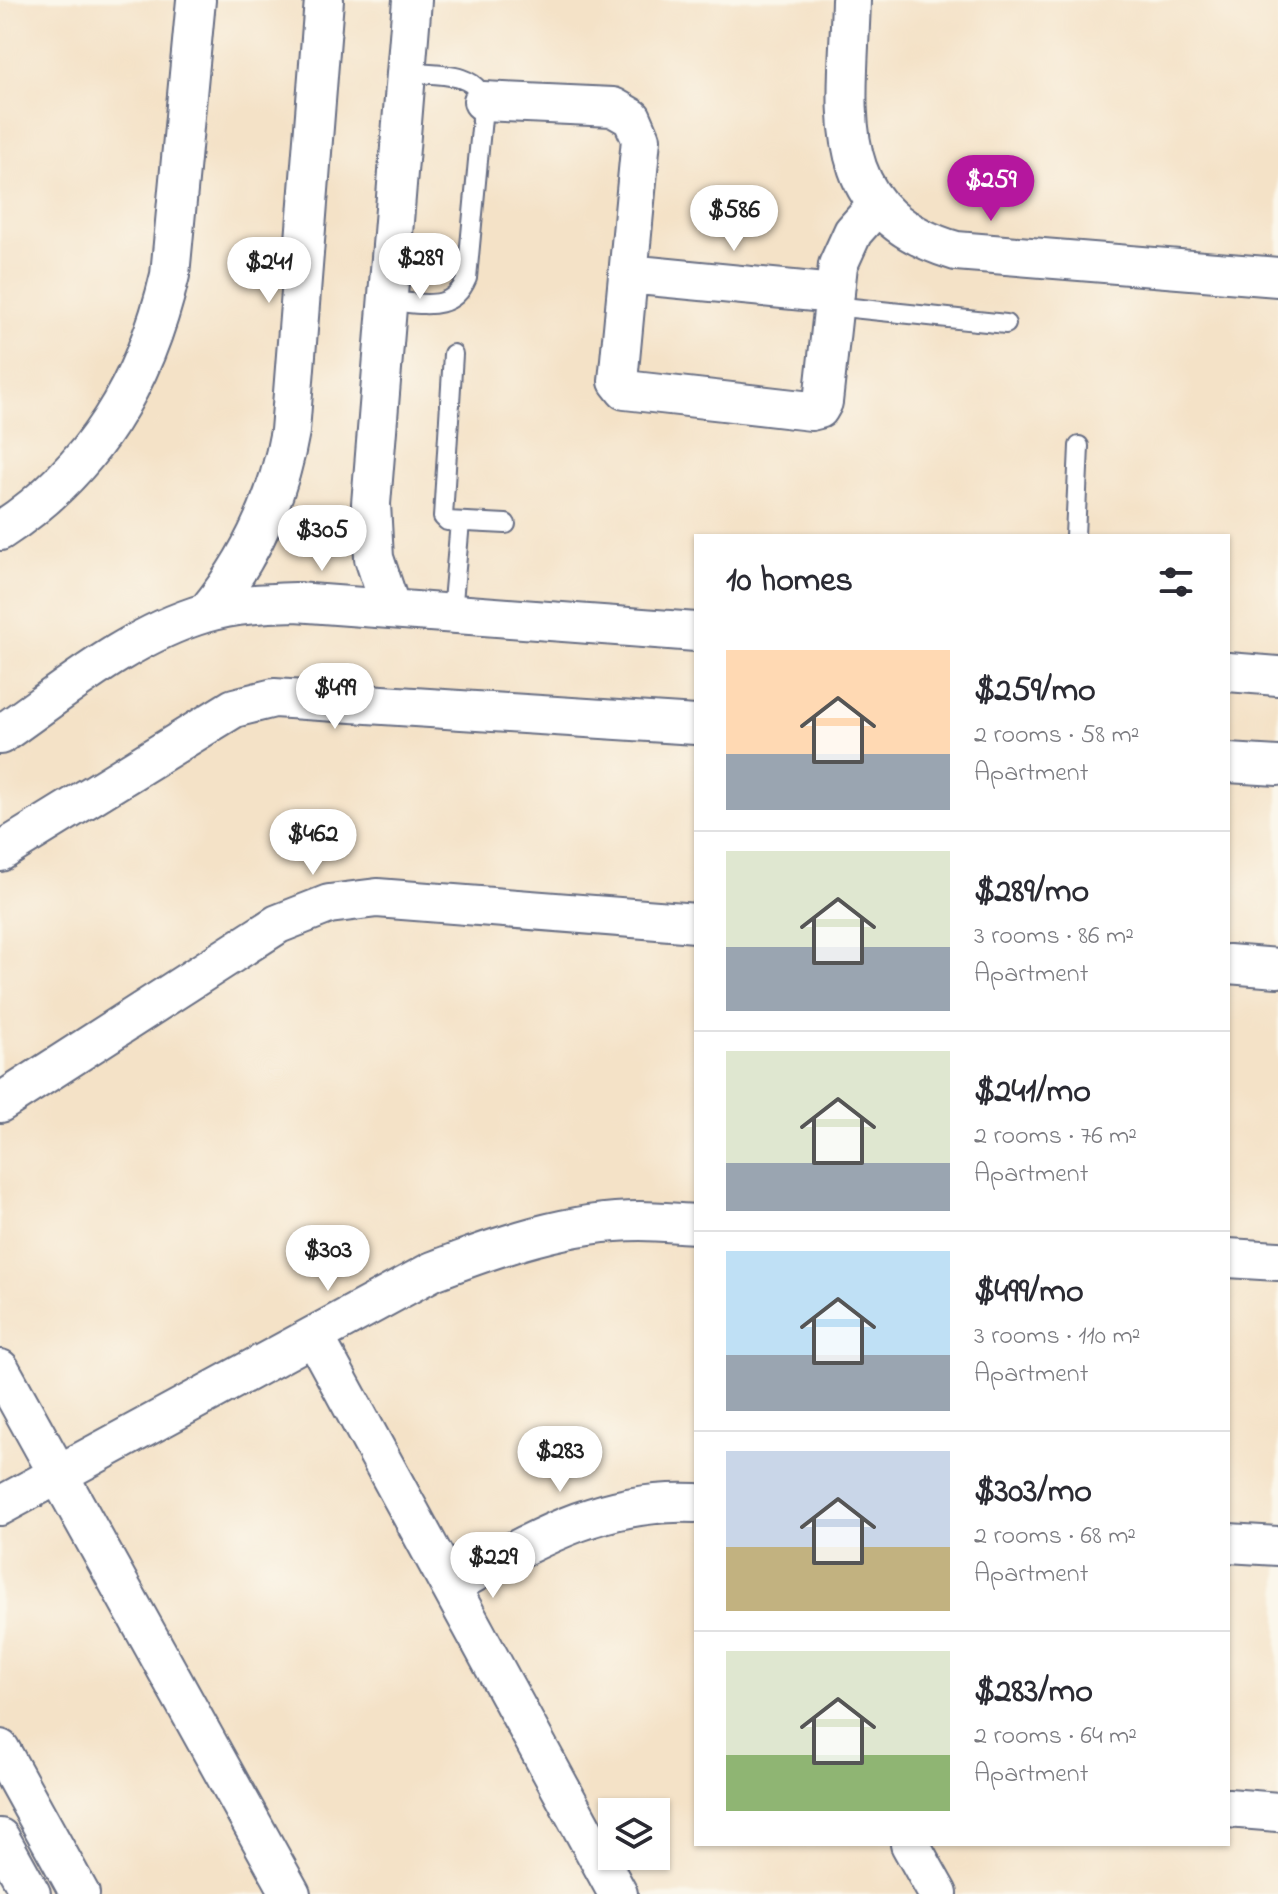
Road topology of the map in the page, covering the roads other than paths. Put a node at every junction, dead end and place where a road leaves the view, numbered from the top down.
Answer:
1 (196, 0) edge
2 (324, 0) edge
3 (412, 0) edge
4 (851, 0) edge
5 (406, 73) junction
6 (483, 101) junction
7 (877, 205) junction
8 (628, 274) junction
9 (1278, 277) edge
10 (834, 300) junction
11 (388, 301) junction
12 (1006, 324) dead end
13 (453, 354) dead end
14 (1079, 446) dead end
15 (460, 522) junction
16 (506, 524) dead end
17 (0, 531) edge
18 (1075, 534) edge
19 (391, 609) junction
20 (207, 612) junction
21 (452, 613) junction
22 (694, 632) edge
23 (1230, 672) edge
24 (1278, 676) edge
25 (694, 725) edge
26 (0, 735) edge
27 (1230, 763) edge
28 (1278, 766) edge
29 (5, 837) edge
30 (694, 923) edge
31 (1230, 964) edge
32 (1278, 968) edge
33 (0, 1103) edge
34 (694, 1224) edge
35 (1230, 1258) edge
36 (1278, 1261) edge
37 (314, 1336) junction
38 (0, 1369) edge
39 (59, 1474) junction
40 (694, 1503) edge
41 (0, 1506) edge
42 (1230, 1543) edge
43 (1278, 1546) edge
44 (450, 1586) junction
45 (0, 1749) edge
46 (1230, 1808) edge
47 (1278, 1812) edge
48 (0, 1838) edge
49 (911, 1846) edge
50 (31, 1894) edge
51 (80, 1894) edge
52 (291, 1894) edge
53 (618, 1894) edge
54 (938, 1894) edge

1 - 17 street
2 - 20 street
3 - 5 street
4 - 7 street
5 - 6 lane
5 - 11 street
6 - 8 street
6 - 11 lane
7 - 9 street
7 - 10 street
8 - 10 street
8 - 10 street
10 - 12 lane
11 - 19 street
13 - 15 lane
14 - 18 lane
15 - 16 lane
15 - 21 lane
19 - 20 street
19 - 21 street
20 - 26 street
21 - 22 street
23 - 24 street
25 - 29 street
27 - 28 street
30 - 33 street
31 - 32 street
34 - 37 street
35 - 36 street
37 - 39 street
37 - 44 street
38 - 39 street
39 - 41 street
39 - 52 street
40 - 44 street
42 - 43 street
44 - 53 street
45 - 51 street
46 - 47 street
48 - 50 street
49 - 54 street

